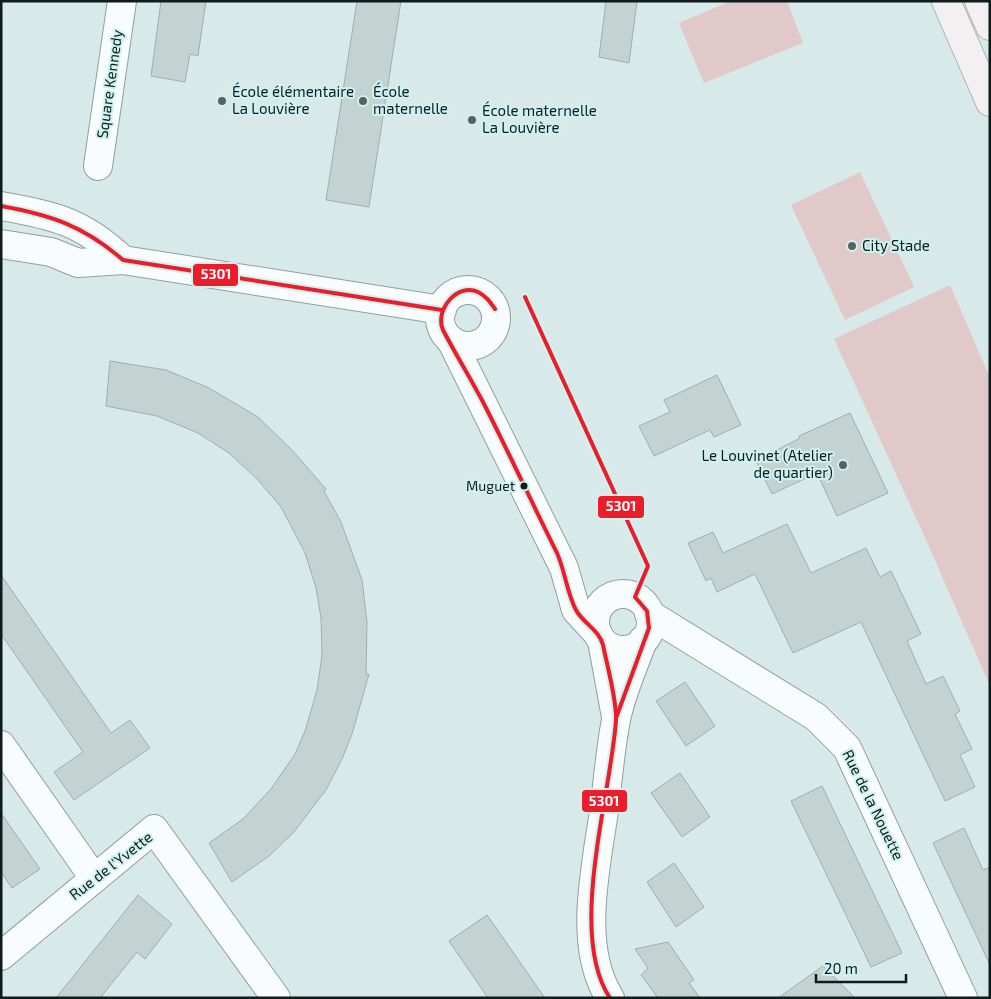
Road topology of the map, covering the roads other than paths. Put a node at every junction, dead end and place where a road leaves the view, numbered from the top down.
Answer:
1 (122, 1) edge
2 (946, 1) edge
3 (979, 1) edge
4 (990, 26) edge
5 (990, 102) edge
6 (98, 166) dead end
7 (1, 206) edge
8 (1, 244) edge
9 (123, 260) junction
10 (442, 310) junction
11 (451, 340) junction
12 (484, 341) junction
13 (484, 404) junction
14 (564, 568) junction
15 (611, 596) junction
16 (650, 614) junction
17 (600, 637) junction
18 (643, 640) junction
19 (616, 718) junction
20 (1, 744) edge
21 (94, 878) junction
22 (1, 956) edge
23 (276, 998) edge
24 (610, 998) edge
25 (964, 998) edge

1 - 6 street, Square Kennedy
2 - 5 main road
3 - 4 main road
7 - 9 street
8 - 9 street
9 - 10 street
10 - 11 street
10 - 12 street
11 - 12 street
11 - 13 street
12 - 13 street
13 - 14 street
14 - 15 street
14 - 17 street
15 - 16 street
15 - 17 street
16 - 18 street
16 - 25 street, Rue de la Nouette
17 - 18 street
17 - 19 street
18 - 19 street
19 - 24 street
20 - 21 street
21 - 22 street, Rue de l'Yvette
21 - 23 street, Rue de l'Yvette

